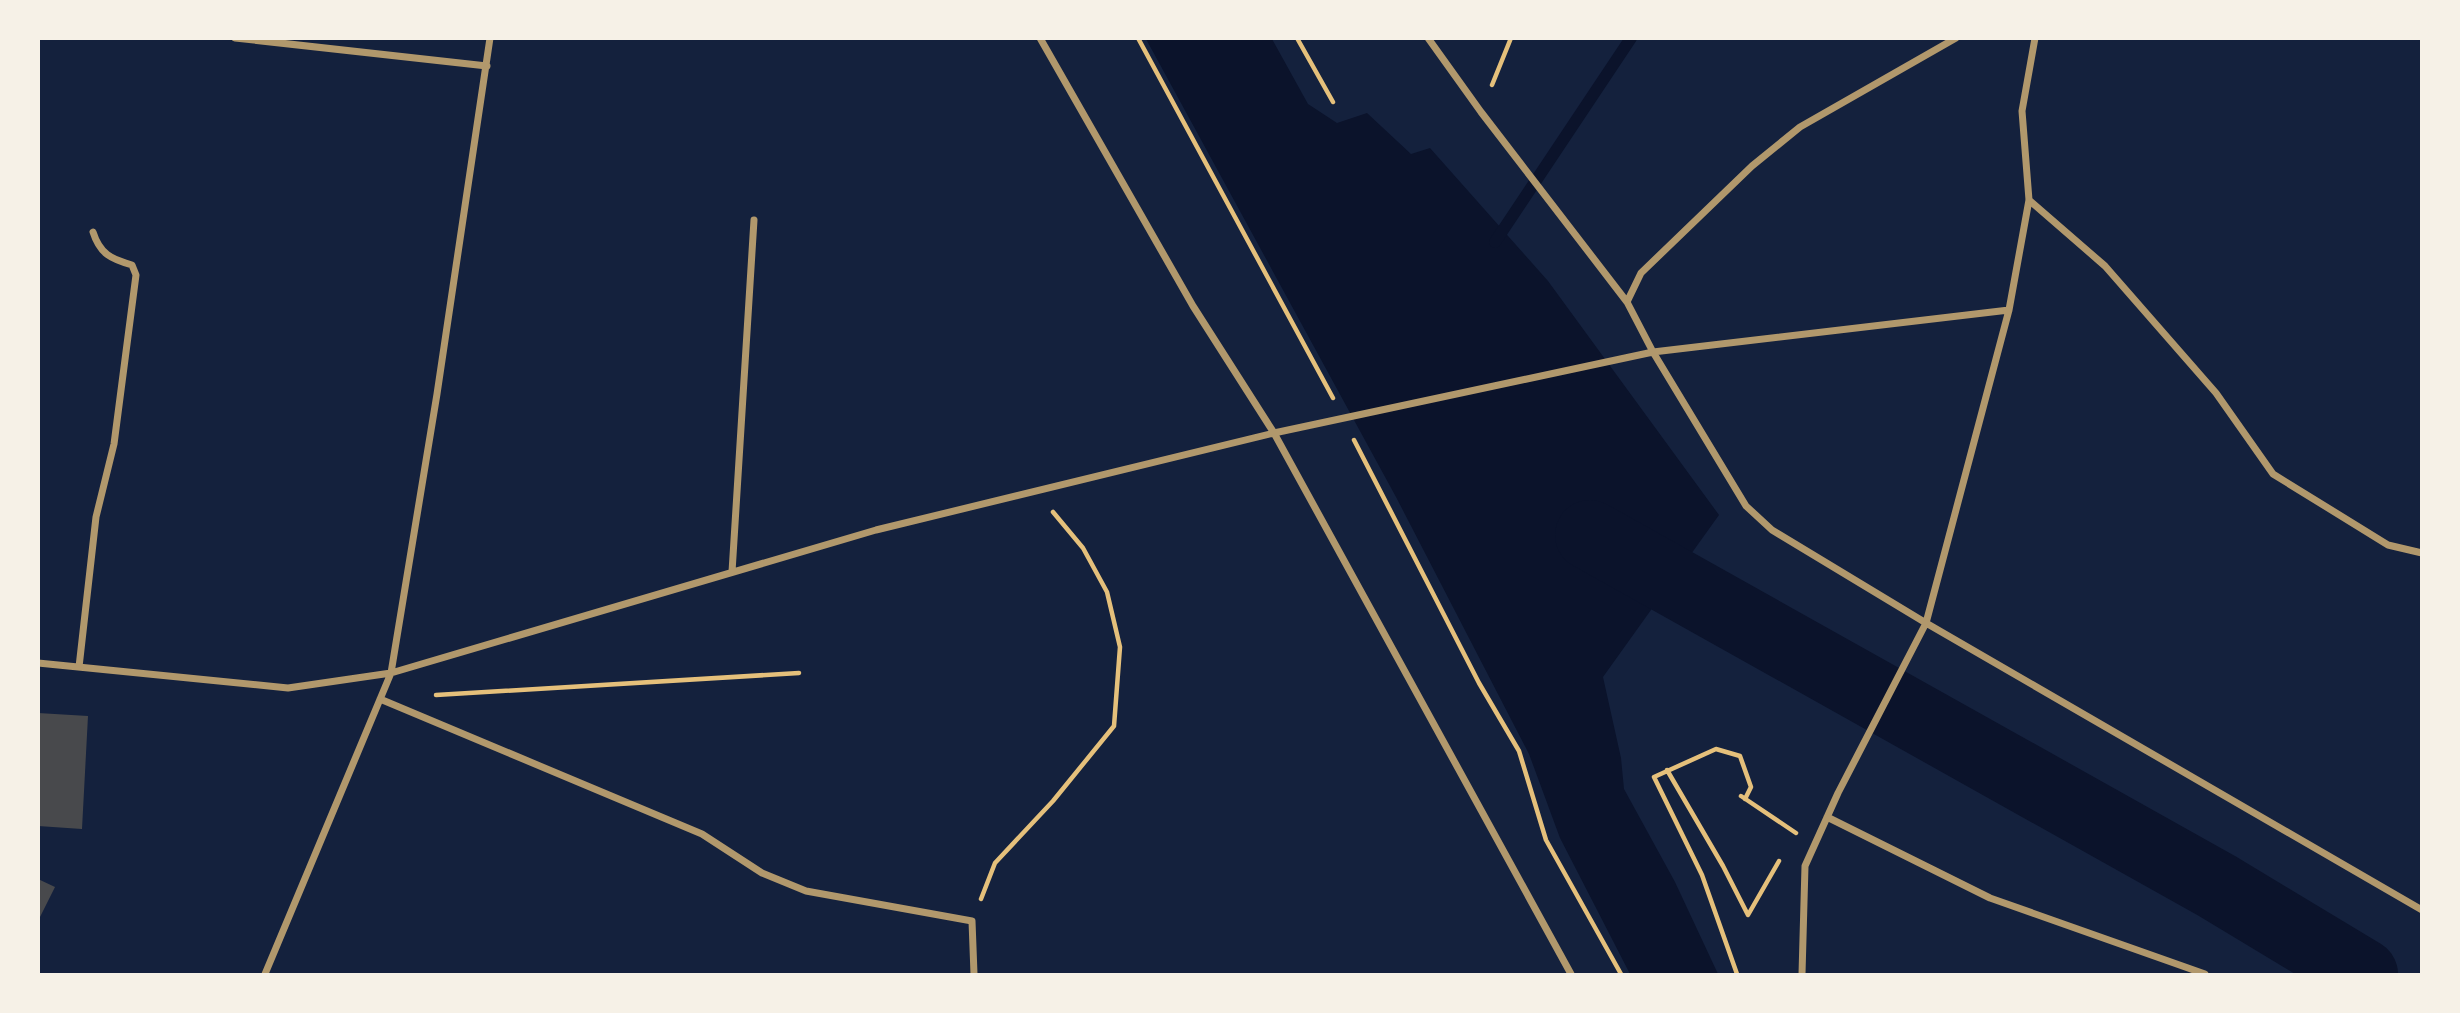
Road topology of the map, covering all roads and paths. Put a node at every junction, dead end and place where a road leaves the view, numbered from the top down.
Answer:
1 (235, 38) edge
2 (490, 38) edge
3 (1040, 38) edge
4 (1138, 38) edge
5 (1297, 38) edge
6 (1428, 38) edge
7 (1511, 38) edge
8 (1956, 38) edge
9 (2035, 38) edge
10 (487, 66) junction
11 (1333, 102) dead end
12 (1481, 112) junction
13 (2029, 200) junction
14 (754, 220) dead end
15 (93, 232) dead end
16 (1627, 302) junction
17 (2009, 310) junction
18 (1653, 352) junction
19 (1334, 400) dead end
20 (1274, 433) junction
21 (1353, 437) dead end
22 (1021, 495) junction
23 (2421, 553) edge
24 (732, 572) junction
25 (1926, 623) junction
26 (38, 663) edge
27 (79, 667) junction
28 (391, 673) junction
29 (799, 673) dead end
30 (436, 695) dead end
31 (380, 699) junction
32 (1667, 770) junction
33 (1827, 817) junction
34 (1814, 846) junction
35 (1779, 861) dead end
36 (2421, 910) edge
37 (972, 921) junction
38 (265, 975) edge
39 (974, 975) edge
40 (1571, 975) edge
41 (1621, 975) edge
42 (1737, 975) edge
43 (1802, 975) edge
44 (2205, 975) edge

1 - 10 street
2 - 10 street
3 - 20 street
4 - 19 path
5 - 11 path
6 - 12 street
7 - 12 path
8 - 16 street
9 - 13 street
10 - 28 street
12 - 16 street
13 - 17 street
13 - 23 street
14 - 24 street
15 - 27 street
16 - 18 street
17 - 18 street
17 - 25 street
18 - 20 street
18 - 25 street
20 - 22 street
20 - 40 street
21 - 41 path
22 - 24 street
22 - 37 path
24 - 28 street
25 - 33 street
25 - 36 street
26 - 27 street
27 - 28 street
28 - 31 street
29 - 30 path
31 - 37 street
31 - 38 street
32 - 34 path
32 - 35 path
32 - 42 path
33 - 34 street
33 - 44 street
34 - 43 street
37 - 39 street

